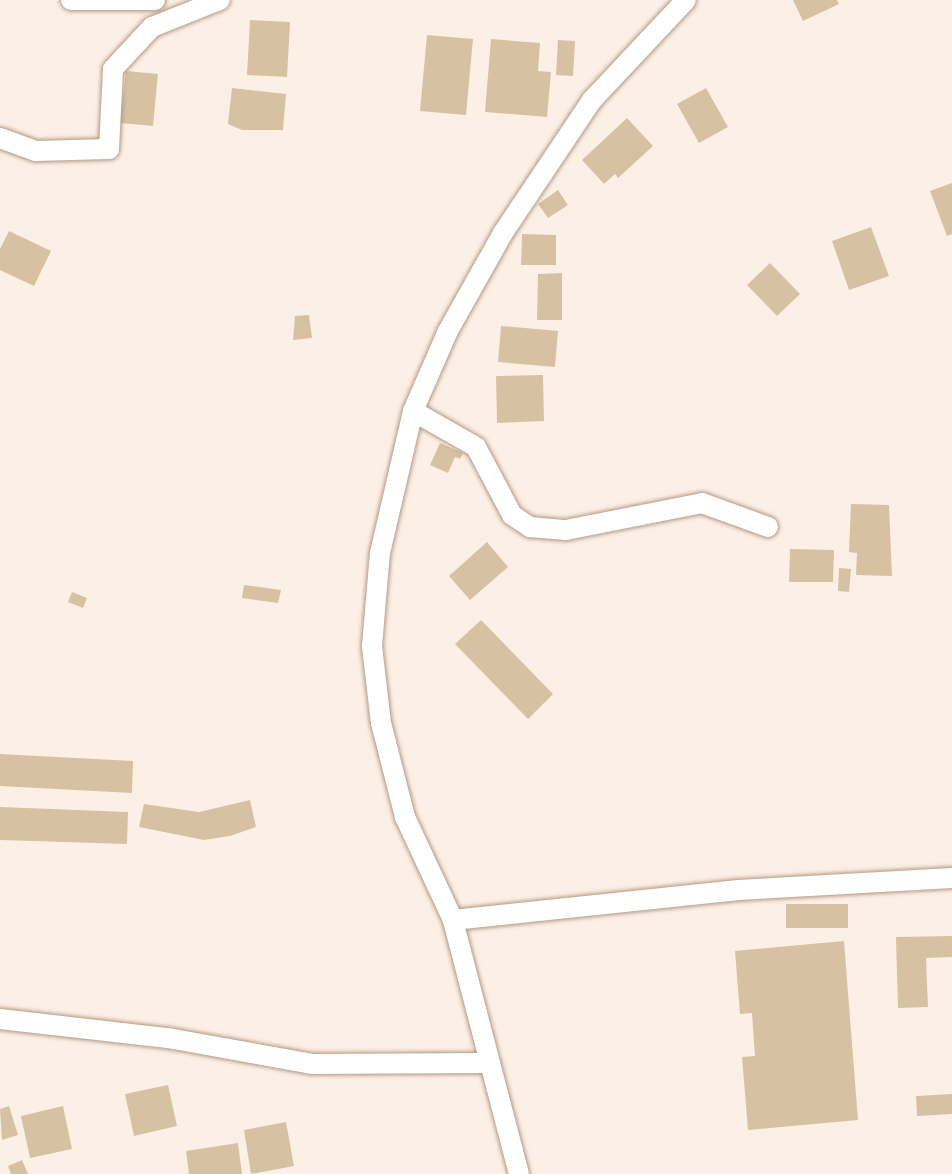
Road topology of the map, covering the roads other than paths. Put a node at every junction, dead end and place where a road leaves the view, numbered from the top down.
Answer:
1 (71, 0) edge
2 (155, 0) edge
3 (220, 0) edge
4 (686, 0) edge
5 (0, 138) edge
6 (413, 411) junction
7 (768, 527) dead end
8 (952, 878) edge
9 (453, 920) junction
10 (0, 1019) edge
11 (489, 1063) junction
12 (519, 1174) edge

1 - 2 street
3 - 5 street
4 - 6 street
6 - 7 street
6 - 9 street
8 - 9 street
9 - 11 street
10 - 11 street
11 - 12 street

